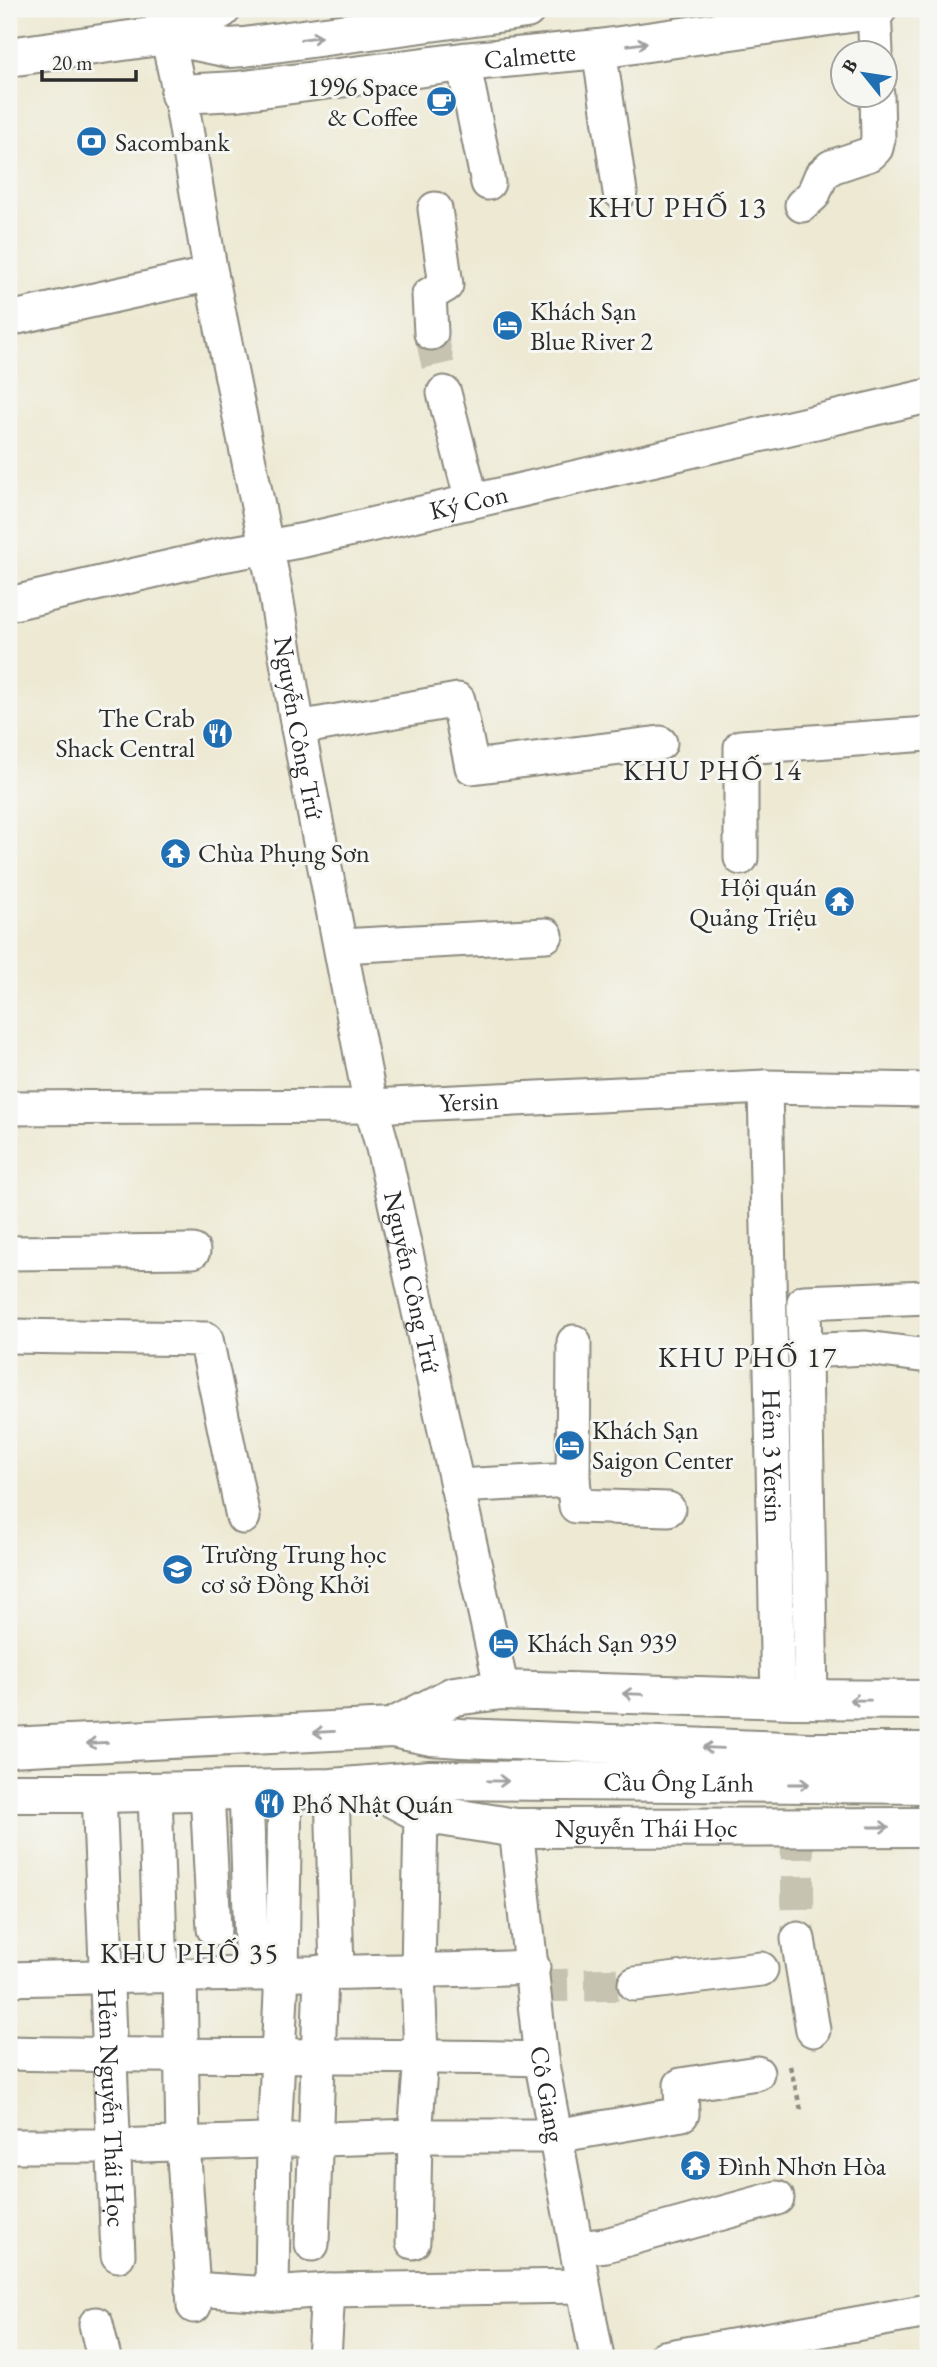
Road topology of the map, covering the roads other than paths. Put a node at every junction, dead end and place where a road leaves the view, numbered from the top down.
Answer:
1 (221, 9) edge
2 (526, 9) edge
3 (876, 9) edge
4 (809, 14) edge
5 (164, 22) edge
6 (876, 38) edge
7 (599, 49) junction
8 (9, 57) edge
9 (463, 62) junction
10 (180, 94) junction
11 (877, 108) edge
12 (488, 183) dead end
13 (620, 192) dead end
14 (803, 205) dead end
15 (435, 209) dead end
16 (211, 274) junction
17 (9, 319) edge
18 (431, 333) tunnel mouth
19 (444, 393) tunnel mouth
20 (928, 397) edge
21 (472, 501) junction
22 (266, 546) junction
23 (9, 604) edge
24 (298, 727) junction
25 (928, 734) edge
26 (660, 743) dead end
27 (741, 858) dead end
28 (546, 935) dead end
29 (341, 946) junction
30 (765, 1087) junction
31 (928, 1090) edge
32 (371, 1106) junction
33 (9, 1108) edge
34 (193, 1251) dead end
35 (9, 1253) edge
36 (928, 1297) edge
37 (9, 1336) edge
38 (574, 1342) dead end
39 (804, 1351) junction
40 (928, 1356) edge
41 (573, 1480) junction
42 (457, 1486) junction
43 (668, 1509) dead end
44 (243, 1517) dead end
45 (502, 1690) junction
46 (794, 1699) junction
47 (928, 1700) edge
48 (392, 1728) junction
49 (9, 1747) edge
50 (928, 1752) edge
51 (928, 1784) edge
52 (332, 1788) junction
53 (285, 1789) junction
54 (246, 1790) junction
55 (207, 1791) junction
56 (155, 1792) junction
57 (9, 1793) edge
58 (99, 1793) junction
59 (426, 1796) junction
60 (928, 1827) edge
61 (516, 1828) junction
62 (215, 1929) dead end
63 (798, 1939) tunnel mouth
64 (533, 1967) junction
65 (761, 1969) dead end
66 (329, 1971) junction
67 (418, 1972) junction
68 (267, 1973) junction
69 (170, 1975) junction
70 (106, 1976) junction
71 (9, 1979) edge
72 (635, 1984) tunnel mouth
73 (813, 2030) dead end
74 (9, 2053) edge
75 (110, 2055) junction
76 (182, 2055) junction
77 (280, 2055) junction
78 (320, 2055) junction
79 (421, 2056) junction
80 (541, 2059) junction
81 (757, 2073) dead end
82 (415, 2136) junction
83 (555, 2136) junction
84 (314, 2139) junction
85 (274, 2140) junction
86 (183, 2143) junction
87 (9, 2146) edge
88 (113, 2146) junction
89 (777, 2197) dead end
90 (413, 2242) dead end
91 (312, 2244) dead end
92 (578, 2248) junction
93 (118, 2255) dead end
94 (582, 2286) junction
95 (328, 2290) junction
96 (272, 2294) junction
97 (928, 2311) edge
98 (96, 2324) dead end
99 (104, 2358) edge
100 (324, 2358) edge
101 (597, 2358) edge
102 (664, 2358) edge

1 - 5 main road
5 -> 2 main road
3 - 4 main road, Calmette
3 - 6 street
7 -> 4 main road, Calmette
5 - 8 main road
5 - 10 street, Nguyễn Công Trứ
7 - 9 main road, Calmette
7 - 13 street
9 - 10 main road, Calmette
9 - 12 street
10 - 16 street, Nguyễn Công Trứ
11 - 14 street
15 - 18 street
16 - 17 street
16 - 22 street, Nguyễn Công Trứ
19 - 21 street
20 - 21 street, Ký Con
21 - 22 street, Ký Con
22 - 23 street, Ký Con
22 - 24 street, Nguyễn Công Trứ
24 - 26 street
24 - 29 street, Nguyễn Công Trứ
25 - 27 street
28 - 29 street
29 - 32 street, Nguyễn Công Trứ
30 - 31 street, Yersin
30 - 32 street, Yersin
30 - 46 street, Hẻm 3 Yersin
32 - 33 street, Yersin
32 - 42 street, Nguyễn Công Trứ
34 - 35 street
36 - 39 street
37 - 44 street
38 - 41 street
39 - 40 street
39 - 46 street
41 - 42 street
41 - 43 street
42 - 45 street, Nguyễn Công Trứ
46 -> 45 main road
45 - 48 main road
47 -> 46 main road
48 -> 49 main road
50 -> 48 main road, Cầu Ông Lãnh
59 -> 51 main road, Cầu Ông Lãnh
52 - 53 main road, Nguyễn Thái Học
52 - 59 main road, Nguyễn Thái Học
52 - 66 street
53 - 54 main road, Nguyễn Thái Học
53 - 68 street
54 - 55 main road, Nguyễn Thái Học
54 - 68 street
55 - 56 main road, Nguyễn Thái Học
55 - 62 street
56 - 58 main road, Nguyễn Thái Học
56 - 69 street
57 - 58 main road, Nguyễn Thái Học
58 - 70 street, Hẻm Nguyễn Thái Học
59 - 61 main road, Nguyễn Thái Học
59 - 67 street
61 -> 60 main road, Nguyễn Thái Học
61 - 64 street, Cô Giang
63 - 73 street
64 - 67 street
64 - 80 street, Cô Giang
65 - 72 street
66 - 67 street
66 - 68 street
66 - 78 street
67 - 79 street
68 - 69 street
68 - 77 street
69 - 70 street
69 - 76 street
70 - 71 street
70 - 75 street, Hẻm Nguyễn Thái Học
74 - 75 street
75 - 76 street
75 - 88 street, Hẻm Nguyễn Thái Học
76 - 77 street
76 - 86 street
77 - 78 street
77 - 85 street
78 - 79 street
78 - 84 street
79 - 80 street
79 - 82 street
80 - 83 street, Cô Giang
81 - 83 street
82 - 83 street
82 - 84 street
82 - 90 street
83 - 92 street, Cô Giang
84 - 85 street
84 - 91 street
85 - 86 street
85 - 96 street
86 - 88 street
86 - 96 street
87 - 88 street
88 - 93 street, Hẻm Nguyễn Thái Học
89 - 92 street
92 - 94 street, Cô Giang
94 - 95 street
94 - 101 street, Cô Giang
95 - 96 street
95 - 100 street
97 - 102 street
98 - 99 street

